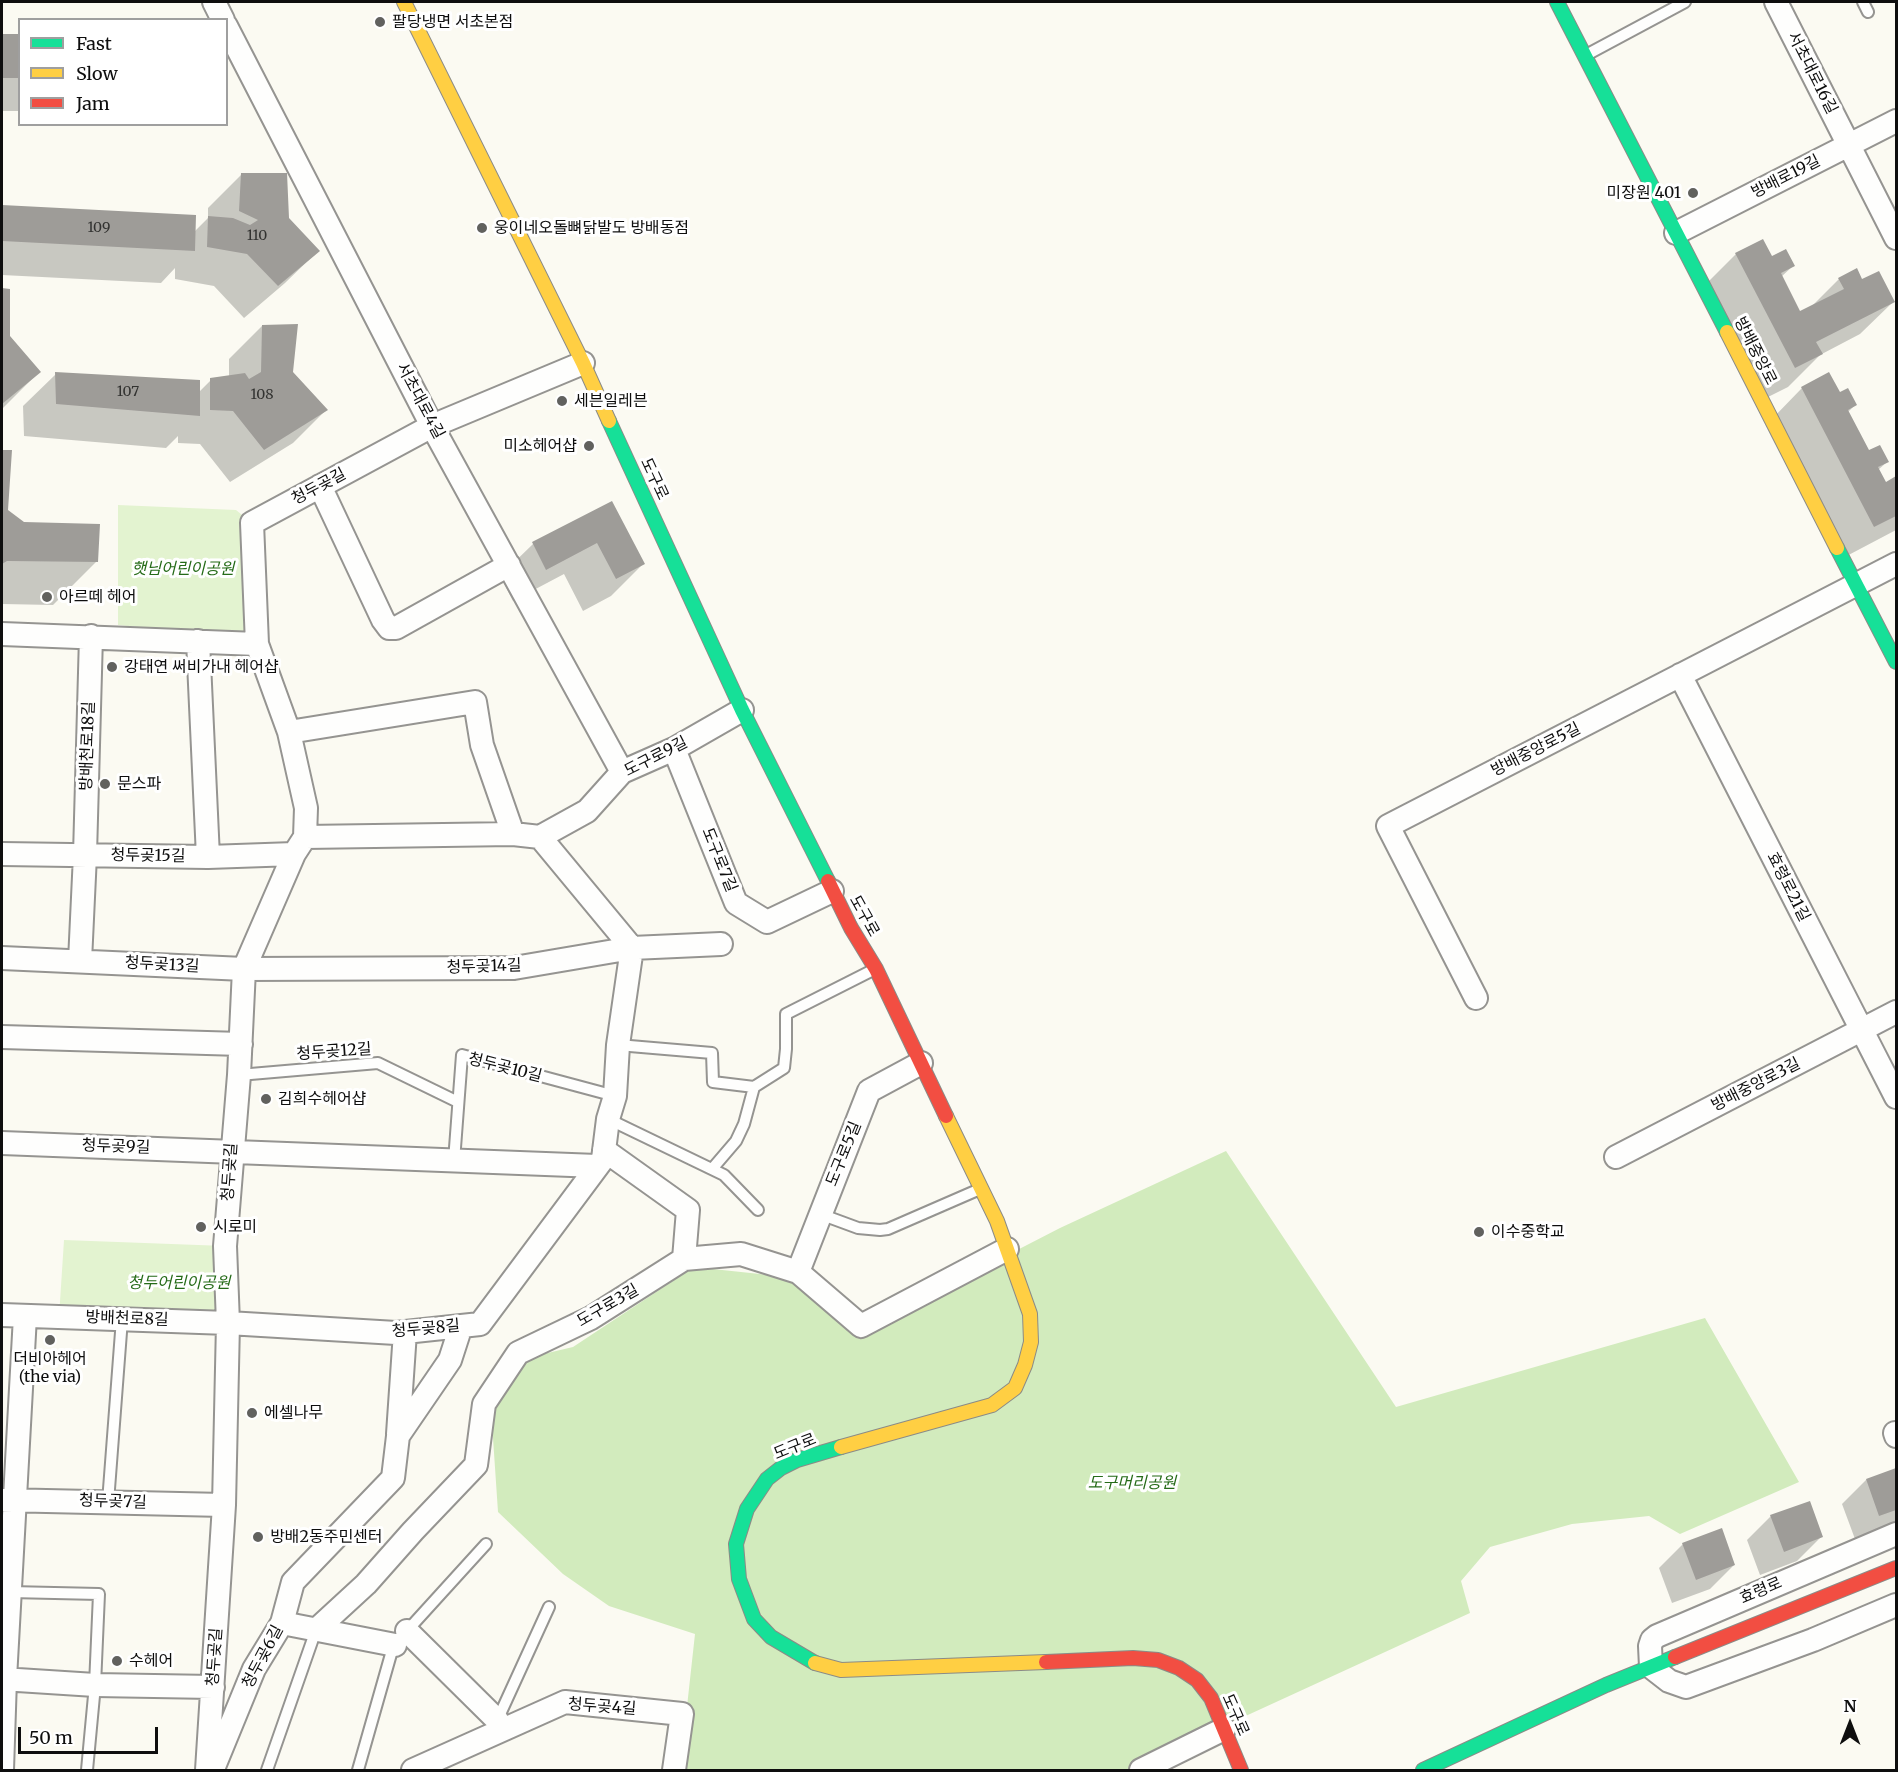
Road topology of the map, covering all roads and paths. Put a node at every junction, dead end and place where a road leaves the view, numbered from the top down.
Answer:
1 (214, 2) edge
2 (404, 2) edge
3 (1557, 2) edge
4 (1685, 2) edge
5 (1776, 2) edge
6 (1863, 2) edge
7 (1868, 12) dead end
8 (222, 18) edge
9 (228, 30) edge
10 (1585, 55) junction
11 (1896, 121) edge
12 (1849, 145) junction
13 (1676, 232) junction
14 (1896, 238) edge
15 (583, 363) junction
16 (432, 426) junction
17 (320, 486) junction
18 (1896, 564) edge
19 (509, 565) junction
20 (1856, 584) junction
21 (2, 634) edge
22 (91, 636) junction
23 (198, 641) junction
24 (257, 644) junction
25 (1896, 662) edge
26 (1680, 675) junction
27 (742, 710) junction
28 (289, 732) junction
29 (674, 749) junction
30 (622, 772) junction
31 (513, 834) junction
32 (540, 837) junction
33 (300, 845) junction
34 (2, 854) edge
35 (85, 855) junction
36 (208, 857) junction
37 (832, 891) junction
38 (722, 944) dead end
39 (632, 948) junction
40 (2, 958) edge
41 (80, 961) junction
42 (244, 969) junction
43 (876, 969) junction
44 (1476, 998) dead end
45 (1896, 1012) edge
46 (1861, 1031) junction
47 (2, 1037) edge
48 (241, 1044) junction
49 (618, 1045) junction
50 (921, 1063) junction
51 (239, 1075) junction
52 (754, 1087) junction
53 (615, 1096) junction
54 (1896, 1097) edge
55 (458, 1102) junction
56 (608, 1119) junction
57 (2, 1143) edge
58 (231, 1152) junction
59 (1616, 1157) dead end
60 (600, 1158) junction
61 (454, 1161) junction
62 (712, 1169) junction
63 (981, 1188) junction
64 (758, 1210) dead end
65 (820, 1214) junction
66 (1007, 1249) junction
67 (684, 1259) junction
68 (798, 1272) junction
69 (2, 1316) edge
70 (25, 1316) junction
71 (122, 1319) junction
72 (228, 1323) junction
73 (461, 1326) junction
74 (405, 1332) junction
75 (398, 1436) junction
76 (9, 1500) edge
77 (108, 1502) junction
78 (224, 1505) junction
79 (1896, 1533) edge
80 (486, 1544) dead end
81 (1896, 1568) edge
82 (10, 1592) junction
83 (1896, 1605) edge
84 (549, 1607) dead end
85 (282, 1623) junction
86 (316, 1630) junction
87 (401, 1638) junction
88 (1651, 1667) junction
89 (3, 1679) edge
90 (95, 1685) junction
91 (213, 1687) junction
92 (495, 1727) junction
93 (1224, 1730) junction
94 (2, 1770) edge
95 (87, 1770) edge
96 (207, 1770) edge
97 (213, 1770) edge
98 (267, 1770) edge
99 (358, 1770) edge
100 (413, 1770) edge
101 (674, 1770) edge
102 (1141, 1770) edge
103 (1241, 1770) edge
104 (1423, 1770) edge

1 - 8 street
2 - 15 street, 도구로
3 - 10 street, 방배중앙로
4 - 10 lane
5 - 12 street, 서초대로16길
6 - 7 lane
9 - 16 street, 서초대로4길
10 - 13 street, 방배중앙로
11 - 12 street, 방배로19길
12 - 13 street, 방배로19길
12 - 14 street, 서초대로16길
13 - 20 street, 방배중앙로
15 - 16 street, 청두곶길
15 - 27 street, 도구로
16 - 17 street, 청두곶길
16 - 19 street, 서초대로4길
17 - 19 street
17 - 24 street, 청두곶길
18 - 20 street, 방배중앙로5길
19 - 30 street, 서초대로4길
20 - 25 street, 방배중앙로
20 - 26 street, 방배중앙로5길
21 - 22 street
22 - 23 street
22 - 35 street, 방배천로18길
23 - 24 street
23 - 36 street
24 - 28 street, 청두곶길
26 - 44 street, 방배중앙로5길
26 - 46 street, 효령로21길
27 - 29 street, 도구로9길
27 - 37 street, 도구로
28 - 31 street
28 - 33 street, 청두곶길
29 - 30 street, 도구로9길
29 - 37 street, 도구로7길
30 - 32 street, 도구로9길
31 - 32 street
31 - 33 street
32 - 39 street
33 - 36 street, 청두곶15길
33 - 42 street, 청두곶길
34 - 35 street, 청두곶15길
35 - 36 street, 청두곶15길
35 - 41 street
37 - 43 street, 도구로
38 - 39 street, 청두곶14길
39 - 42 street, 청두곶14길
39 - 49 street, 청두곶8길
40 - 41 street, 청두곶13길
41 - 42 street, 청두곶13길
42 - 48 street, 청두곶길
43 - 50 street, 도구로
43 - 52 lane
45 - 46 street, 방배중앙로3길
46 - 54 street, 효령로21길
46 - 59 street, 방배중앙로3길
47 - 48 street
48 - 51 street, 청두곶길
49 - 52 lane
49 - 53 street, 청두곶8길
50 - 63 street, 도구로
50 - 65 street, 도구로5길
51 - 55 lane, 청두곶12길
51 - 58 street, 청두곶길
52 - 62 lane
53 - 55 lane, 청두곶10길
53 - 56 street, 청두곶8길
55 - 61 lane, 청두곶10길
56 - 60 street, 청두곶8길
56 - 62 lane
57 - 58 street, 청두곶9길
58 - 61 street
58 - 72 street, 청두곶길
60 - 61 street
60 - 67 street
60 - 73 street, 청두곶8길
62 - 64 lane
63 - 65 lane
63 - 66 street, 도구로
65 - 68 street, 도구로5길
66 - 68 street, 도구로3길
66 - 93 street, 도구로
67 - 68 street, 도구로3길
67 - 86 street, 도구로3길
69 - 70 street, 방배천로8길
70 - 71 street, 방배천로8길
70 - 76 street
71 - 72 street, 방배천로8길
71 - 77 lane
72 - 74 street, 청두곶8길
72 - 78 street, 청두곶길
73 - 74 street, 청두곶8길
73 - 75 street, 청두곶6길
74 - 75 street, 청두곶6길
75 - 85 street, 청두곶6길
76 - 77 street, 청두곶7길
76 - 82 street
77 - 78 street, 청두곶7길
78 - 91 street, 청두곶길
79 - 88 street, 효령로
80 - 87 lane
81 - 88 street, 효령로
82 - 89 street
82 - 90 lane
83 - 88 street
84 - 92 lane
85 - 86 street
85 - 97 street, 청두곶6길
86 - 87 street
86 - 98 lane
87 - 92 street
87 - 99 lane
88 - 104 street, 효령로
89 - 90 street
89 - 94 street
90 - 91 street
90 - 95 lane
91 - 96 street, 청두곶길
92 - 100 street, 청두곶4길
92 - 101 street, 청두곶4길
93 - 102 street
93 - 103 street, 도구로

